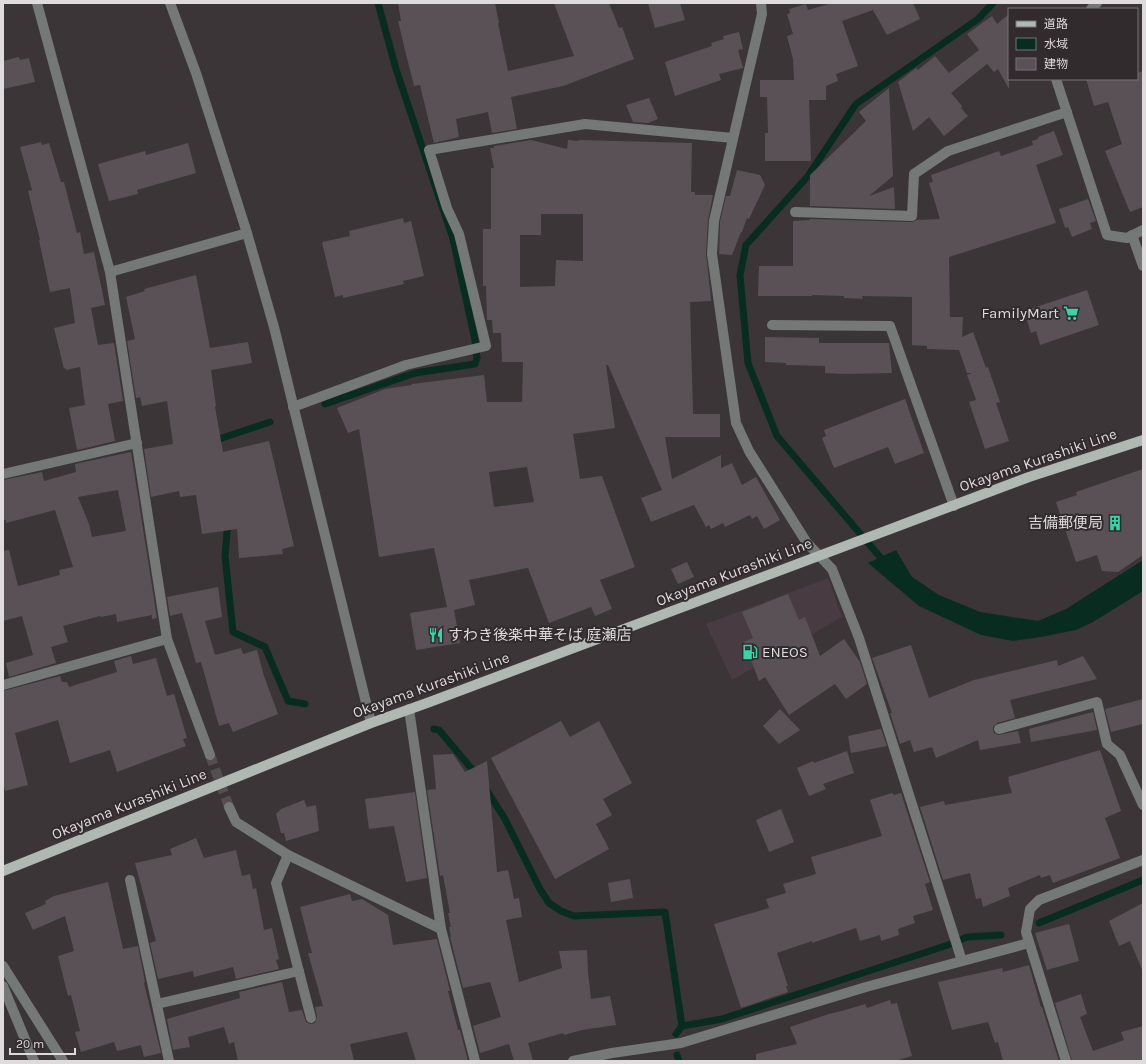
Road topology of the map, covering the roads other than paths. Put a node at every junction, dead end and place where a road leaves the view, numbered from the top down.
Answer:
1 (37, 3) edge
2 (170, 3) edge
3 (761, 3) edge
4 (1056, 80) edge
5 (1067, 112) junction
6 (733, 138) junction
7 (795, 212) dead end
8 (1143, 230) edge
9 (247, 233) junction
10 (1132, 235) junction
11 (1143, 266) edge
12 (110, 272) junction
13 (772, 325) dead end
14 (294, 407) junction
15 (1143, 440) edge
16 (137, 443) junction
17 (3, 474) edge
18 (954, 506) junction
19 (820, 556) junction
20 (168, 639) junction
21 (3, 685) edge
22 (409, 710) junction
23 (370, 723) junction
24 (999, 729) dead end
25 (210, 755) tunnel mouth
26 (1143, 805) edge
27 (229, 807) tunnel mouth
28 (288, 855) junction
29 (1143, 860) edge
30 (3, 870) edge
31 (130, 880) dead end
32 (441, 929) junction
33 (1029, 942) junction
34 (962, 961) junction
35 (3, 966) edge
36 (299, 971) junction
37 (3, 986) edge
38 (157, 1004) junction
39 (311, 1018) dead end
40 (613, 1057) edge
41 (34, 1061) edge
42 (63, 1061) edge
43 (169, 1061) edge
44 (475, 1061) edge
45 (573, 1061) edge
46 (1066, 1061) edge

1 - 12 street
2 - 9 street
3 - 6 street
4 - 5 street
5 - 7 street
5 - 10 street
6 - 14 street
6 - 19 street
8 - 10 street
9 - 12 street
9 - 14 street
10 - 11 street
12 - 16 street
13 - 18 street
14 - 23 street
15 - 18 main road, Okayama Kurashiki Line
16 - 17 street
16 - 20 street
18 - 19 main road, Okayama Kurashiki Line
19 - 22 main road, Okayama Kurashiki Line
19 - 34 street
20 - 21 street
20 - 25 street
22 - 23 main road, Okayama Kurashiki Line
22 - 32 street
23 - 30 main road, Okayama Kurashiki Line
24 - 26 street
27 - 28 street
28 - 32 street
28 - 36 street
29 - 33 street
31 - 38 street
32 - 44 street
33 - 34 street
33 - 46 street
34 - 40 street
35 - 42 street
36 - 38 street
36 - 39 street
37 - 41 street
38 - 43 street
40 - 45 street

